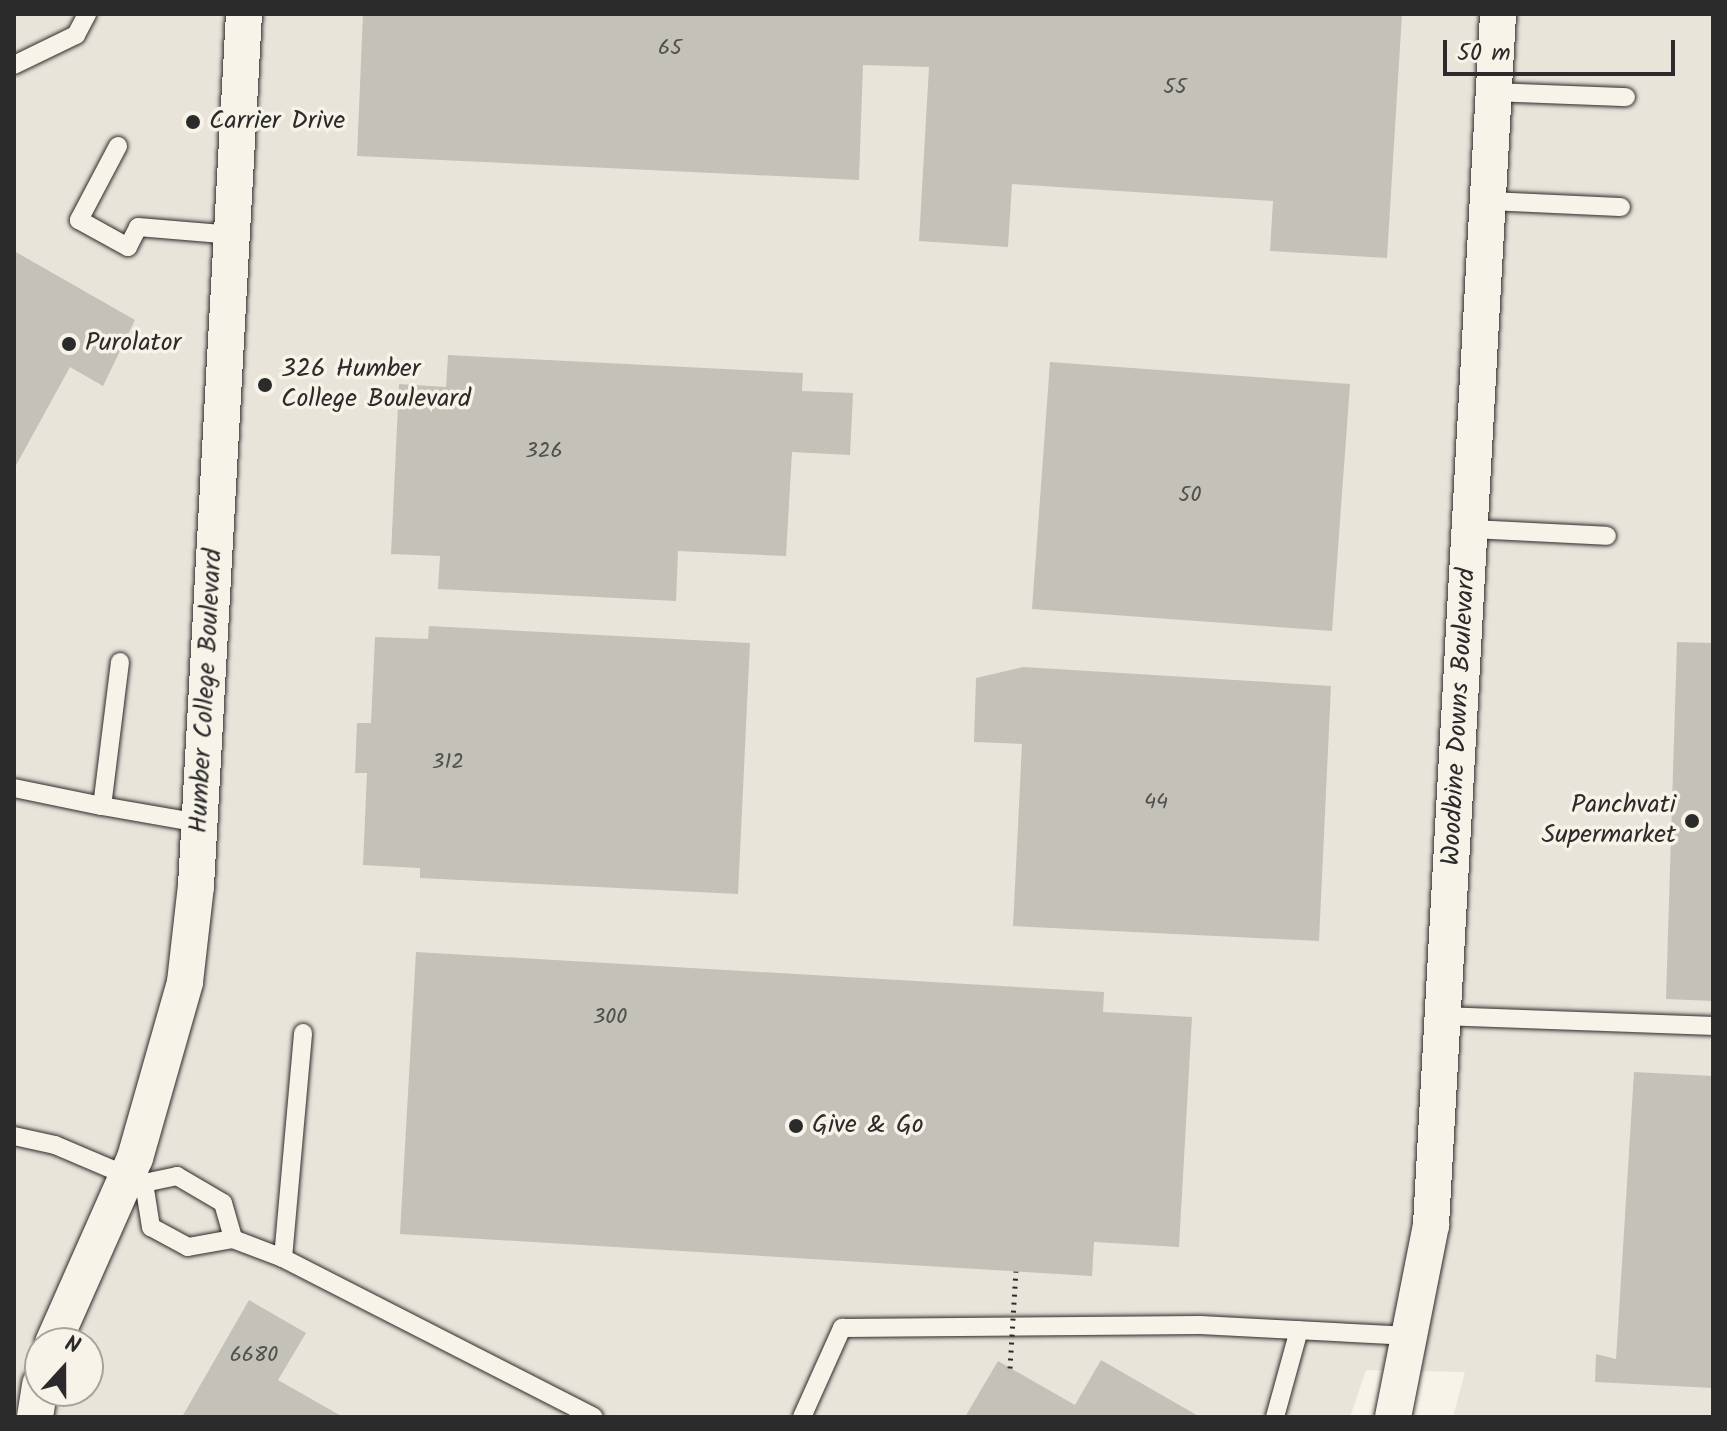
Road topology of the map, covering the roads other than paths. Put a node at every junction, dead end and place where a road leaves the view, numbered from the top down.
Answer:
1 (87, 14) edge
2 (244, 14) edge
3 (1498, 14) edge
4 (14, 65) edge
5 (1494, 92) junction
6 (1626, 97) dead end
7 (118, 146) dead end
8 (1488, 201) junction
9 (1621, 207) dead end
10 (234, 235) junction
11 (1471, 529) junction
12 (1607, 536) dead end
13 (120, 662) dead end
14 (14, 788) edge
15 (102, 806) junction
16 (199, 823) junction
17 (1443, 1016) junction
18 (1713, 1026) edge
19 (303, 1033) dead end
20 (14, 1136) edge
21 (136, 1179) junction
22 (233, 1239) junction
23 (283, 1258) junction
24 (61, 1327) edge
25 (1299, 1330) junction
26 (1411, 1336) junction
27 (594, 1417) edge
28 (802, 1417) edge
29 (1275, 1417) edge
30 (1393, 1417) edge

1 - 4 lane
2 - 10 street, Humber College Boulevard
3 - 5 street, Woodbine Downs Boulevard
5 - 6 lane
5 - 8 street, Woodbine Downs Boulevard
7 - 10 lane
8 - 9 lane
8 - 11 street, Woodbine Downs Boulevard
10 - 16 street, Humber College Boulevard
11 - 12 lane
11 - 17 street, Woodbine Downs Boulevard
13 - 15 lane
14 - 15 lane
15 - 16 lane
16 - 21 street, Humber College Boulevard
17 - 18 lane
17 - 26 street, Woodbine Downs Boulevard
19 - 23 lane
20 - 21 lane
21 - 22 lane
21 - 22 lane
21 - 24 street, Humber College Boulevard
22 - 23 lane
23 - 27 lane
25 - 26 lane
25 - 28 lane
25 - 29 lane
26 - 30 street, Woodbine Downs Boulevard

